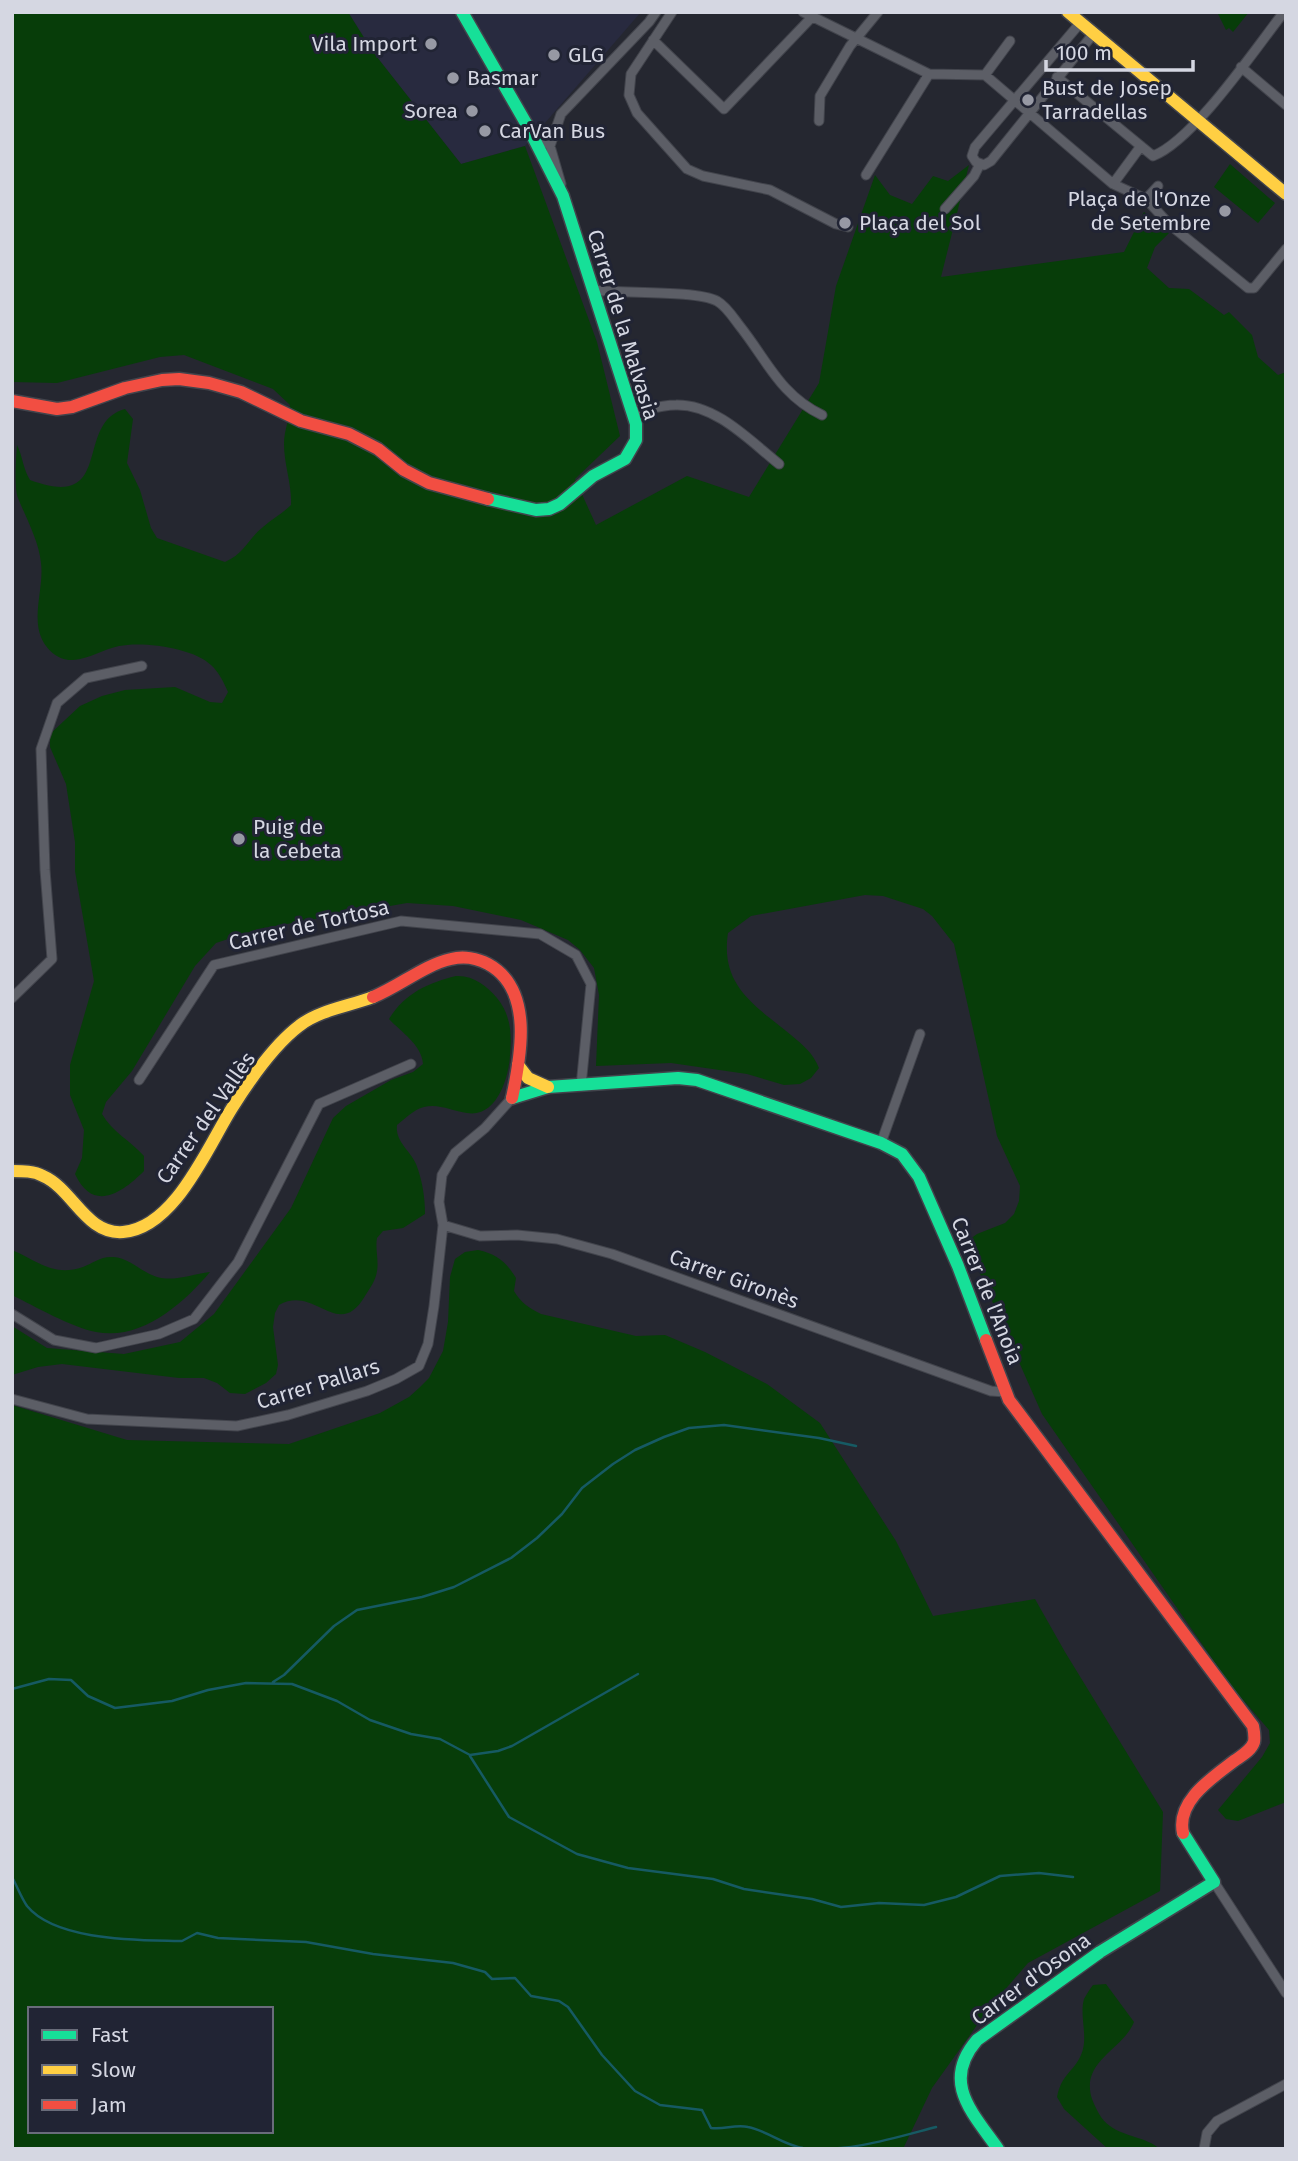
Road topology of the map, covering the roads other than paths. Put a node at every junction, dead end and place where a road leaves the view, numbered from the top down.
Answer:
1 (462, 12) edge
2 (656, 12) edge
3 (672, 12) edge
4 (878, 12) edge
5 (1068, 12) edge
6 (1284, 12) edge
7 (806, 14) edge
8 (1081, 22) junction
9 (1094, 33) junction
10 (856, 39) junction
11 (653, 40) junction
12 (1010, 41) dead end
13 (1241, 67) junction
14 (929, 74) junction
15 (985, 75) junction
16 (1057, 77) junction
17 (1015, 99) junction
18 (1286, 105) edge
19 (1030, 112) junction
20 (819, 121) dead end
21 (1198, 121) junction
22 (527, 125) junction
23 (550, 146) junction
24 (1141, 146) junction
25 (980, 164) junction
26 (866, 175) dead end
27 (1113, 184) junction
28 (1158, 186) dead end
29 (1286, 194) edge
30 (563, 196) junction
31 (1146, 200) junction
32 (945, 209) dead end
33 (848, 227) dead end
34 (1286, 249) edge
35 (593, 290) junction
36 (12, 401) edge
37 (633, 413) junction
38 (822, 415) dead end
39 (779, 464) dead end
40 (142, 666) dead end
41 (12, 998) edge
42 (920, 1034) dead end
43 (411, 1064) dead end
44 (518, 1065) junction
45 (139, 1080) dead end
46 (581, 1086) junction
47 (548, 1087) junction
48 (512, 1098) junction
49 (881, 1143) junction
50 (12, 1171) edge
51 (443, 1225) junction
52 (12, 1314) edge
53 (1006, 1392) junction
54 (12, 1399) edge
55 (1214, 1882) junction
56 (1286, 1993) edge
57 (1286, 2084) edge
58 (998, 2149) edge
59 (1204, 2149) edge

1 - 22 street
2 - 23 street
3 - 11 street
4 - 10 street
5 - 8 street
6 - 13 street
7 - 10 street
7 - 11 street
8 - 9 street
8 - 17 street
9 - 16 street
9 - 21 street
10 - 14 street
10 - 20 street
11 - 33 street
12 - 15 street
13 - 18 street
13 - 21 street
14 - 15 street
14 - 26 street
15 - 17 street
16 - 19 street
16 - 24 street
17 - 19 street
17 - 25 street
19 - 25 street
19 - 27 street
21 - 24 street
21 - 29 street
22 - 23 street
22 - 30 street
23 - 30 street, Carrer de la Malvasia
24 - 27 street
25 - 32 street
27 - 31 street
28 - 31 street
30 - 35 street, Carrer de la Malvasia
31 - 34 street
35 - 37 street, Carrer de la Malvasia
35 - 38 street
36 - 37 street, Carrer de la Malvasia
37 - 39 street
40 - 41 street
42 - 49 street
43 - 52 street
44 - 47 street
44 - 48 street, Carrer del Vallès
44 - 50 street, Carrer del Vallès
45 - 46 street, Carrer de Tortosa
46 - 47 street, Carrer de l'Anoia
46 - 49 street, Carrer de l'Anoia
47 - 48 street, Carrer de l'Anoia
48 - 51 street, Carrer Pallars
49 - 53 street, Carrer de l'Anoia
51 - 53 street, Carrer Gironès
51 - 54 street, Carrer Pallars
53 - 55 street, Carrer de l'Anoia
55 - 56 street
55 - 58 street, Carrer d'Osona
57 - 59 street

